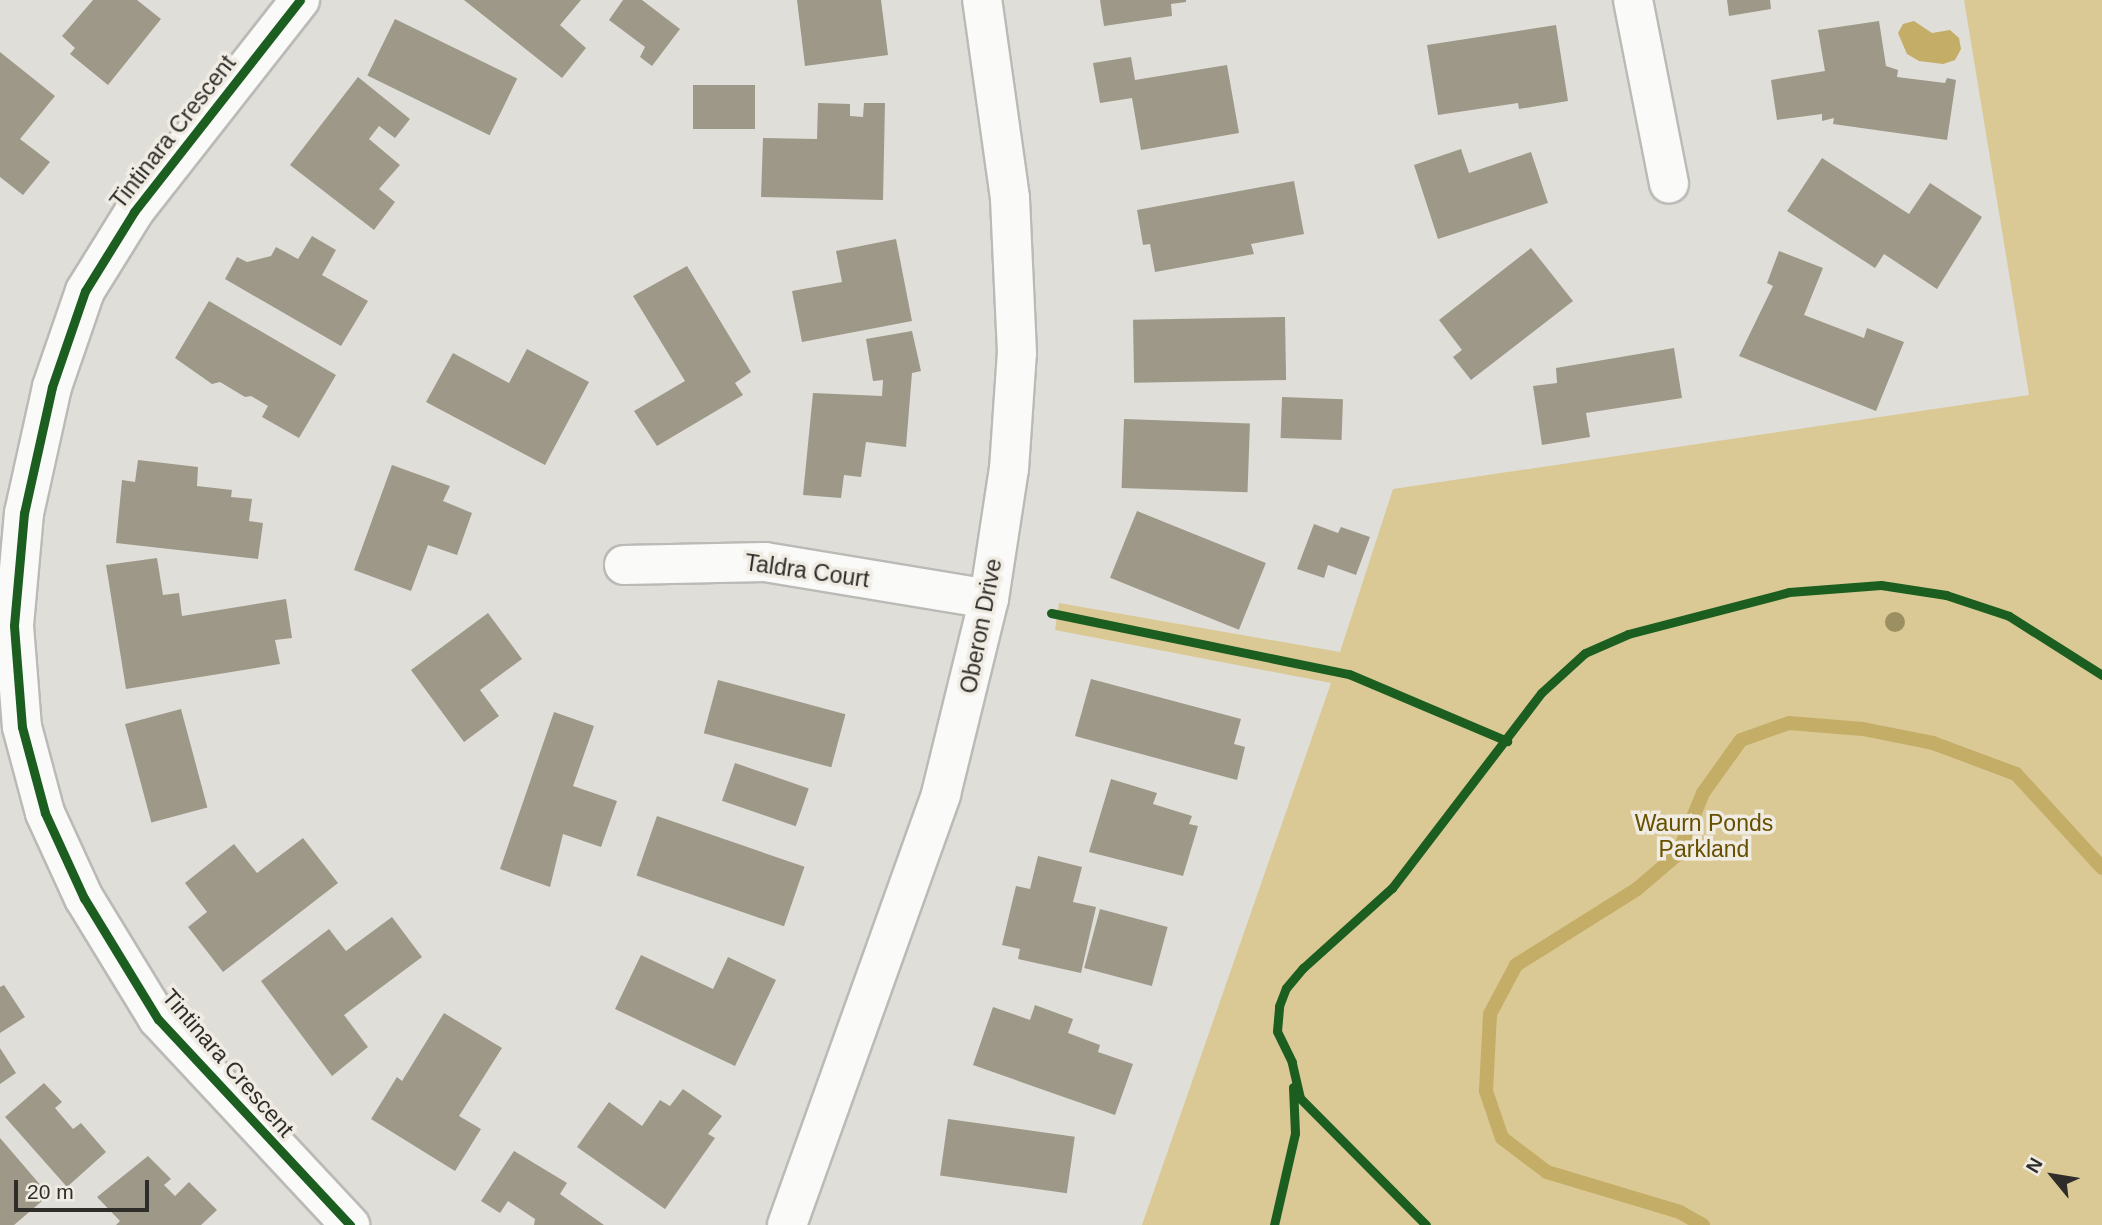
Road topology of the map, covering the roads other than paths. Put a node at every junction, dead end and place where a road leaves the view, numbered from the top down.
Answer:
1 (300, 0) edge
2 (982, 0) edge
3 (1633, 0) edge
4 (1669, 183) dead end
5 (624, 565) dead end
6 (989, 599) junction
7 (350, 1225) edge
8 (787, 1225) edge

1 - 7 street, Tintinara Crescent
2 - 6 street, Oberon Drive
3 - 4 street
5 - 6 street, Taldra Court
6 - 8 street, Oberon Drive

